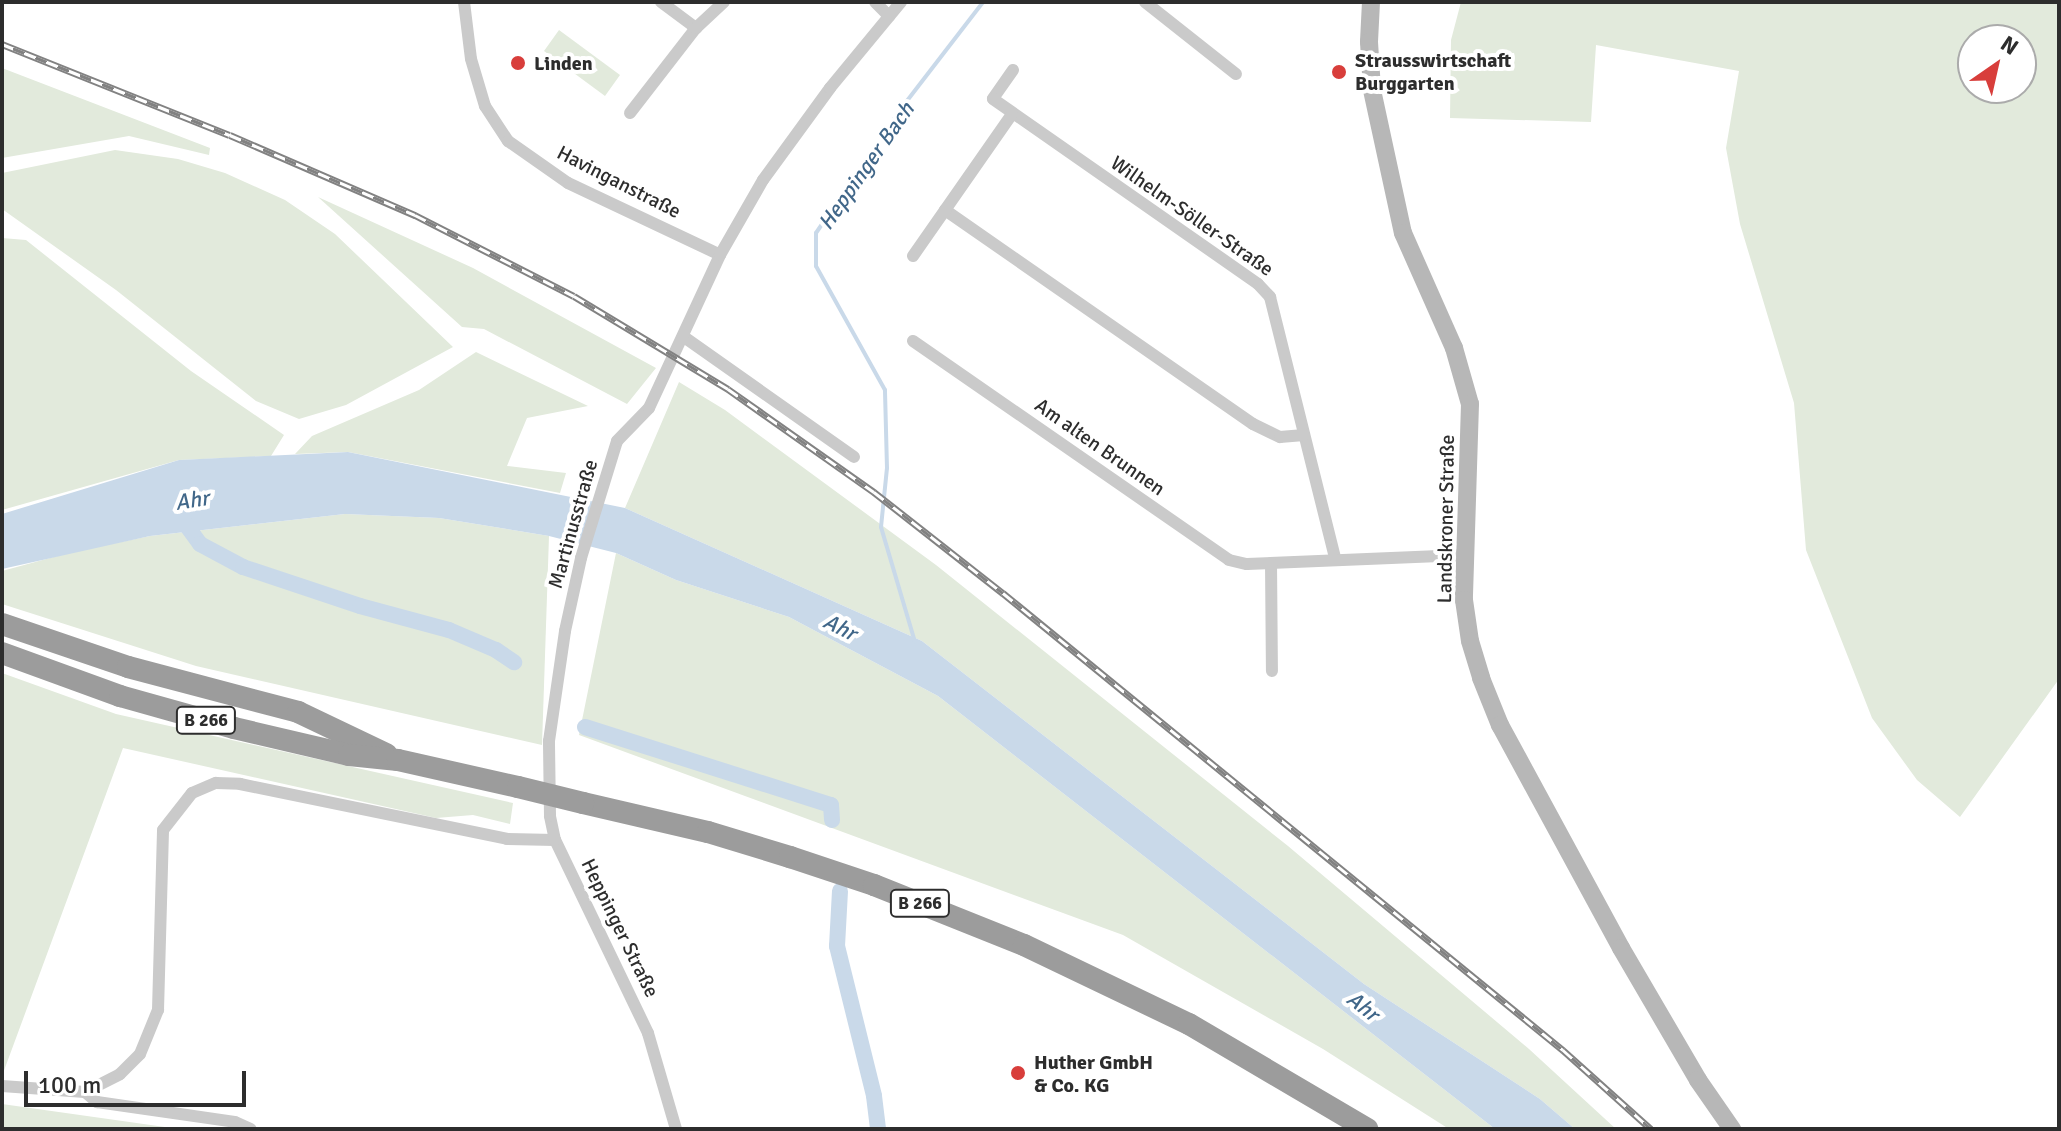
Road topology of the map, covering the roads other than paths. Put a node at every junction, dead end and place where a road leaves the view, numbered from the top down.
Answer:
1 (464, 2) edge
2 (661, 2) edge
3 (724, 2) edge
4 (875, 2) edge
5 (901, 2) edge
6 (1145, 2) edge
7 (1371, 2) edge
8 (889, 16) junction
9 (696, 28) junction
10 (1013, 70) dead end
11 (1236, 74) dead end
12 (630, 113) dead end
13 (1012, 114) junction
14 (945, 210) junction
15 (720, 255) junction
16 (913, 256) dead end
17 (684, 337) junction
18 (913, 341) dead end
19 (1304, 435) junction
20 (854, 457) dead end
21 (1464, 555) junction
22 (1335, 558) junction
23 (1271, 563) junction
24 (2, 624) edge
25 (10, 656) edge
26 (1272, 671) dead end
27 (549, 741) joint
28 (398, 760) junction
29 (555, 840) junction
30 (2, 1086) edge
31 (85, 1092) junction
32 (251, 1129) edge
33 (676, 1129) edge
34 (1367, 1129) edge
35 (1732, 1129) edge

1 - 15 street, Havinganstraße
2 - 9 street
3 - 9 street
4 - 8 street
5 - 8 street, Martinusstraße
6 - 11 street
7 - 21 main road, Landskroner Straße
8 - 15 street, Martinusstraße
9 - 12 street
10 - 13 street
13 - 14 street
13 - 19 street, Wilhelm-Söller-Straße
14 - 16 street
14 - 19 street
15 - 17 street, Martinusstraße
17 - 20 street
17 - 27 street, Martinusstraße
18 - 23 street, Am alten Brunnen
19 - 22 street, Wilhelm-Söller-Straße
21 - 22 street, Am alten Brunnen
21 - 35 main road, Landskroner Straße
22 - 23 street, Am alten Brunnen
23 - 26 street
24 - 28 highway, B 266
25 - 28 highway, B 266
27 - 29 street, Heppinger Straße
28 - 34 highway, B 266, bridge
29 - 31 street
29 - 33 street, Heppinger Straße
30 - 31 street
31 - 32 street

